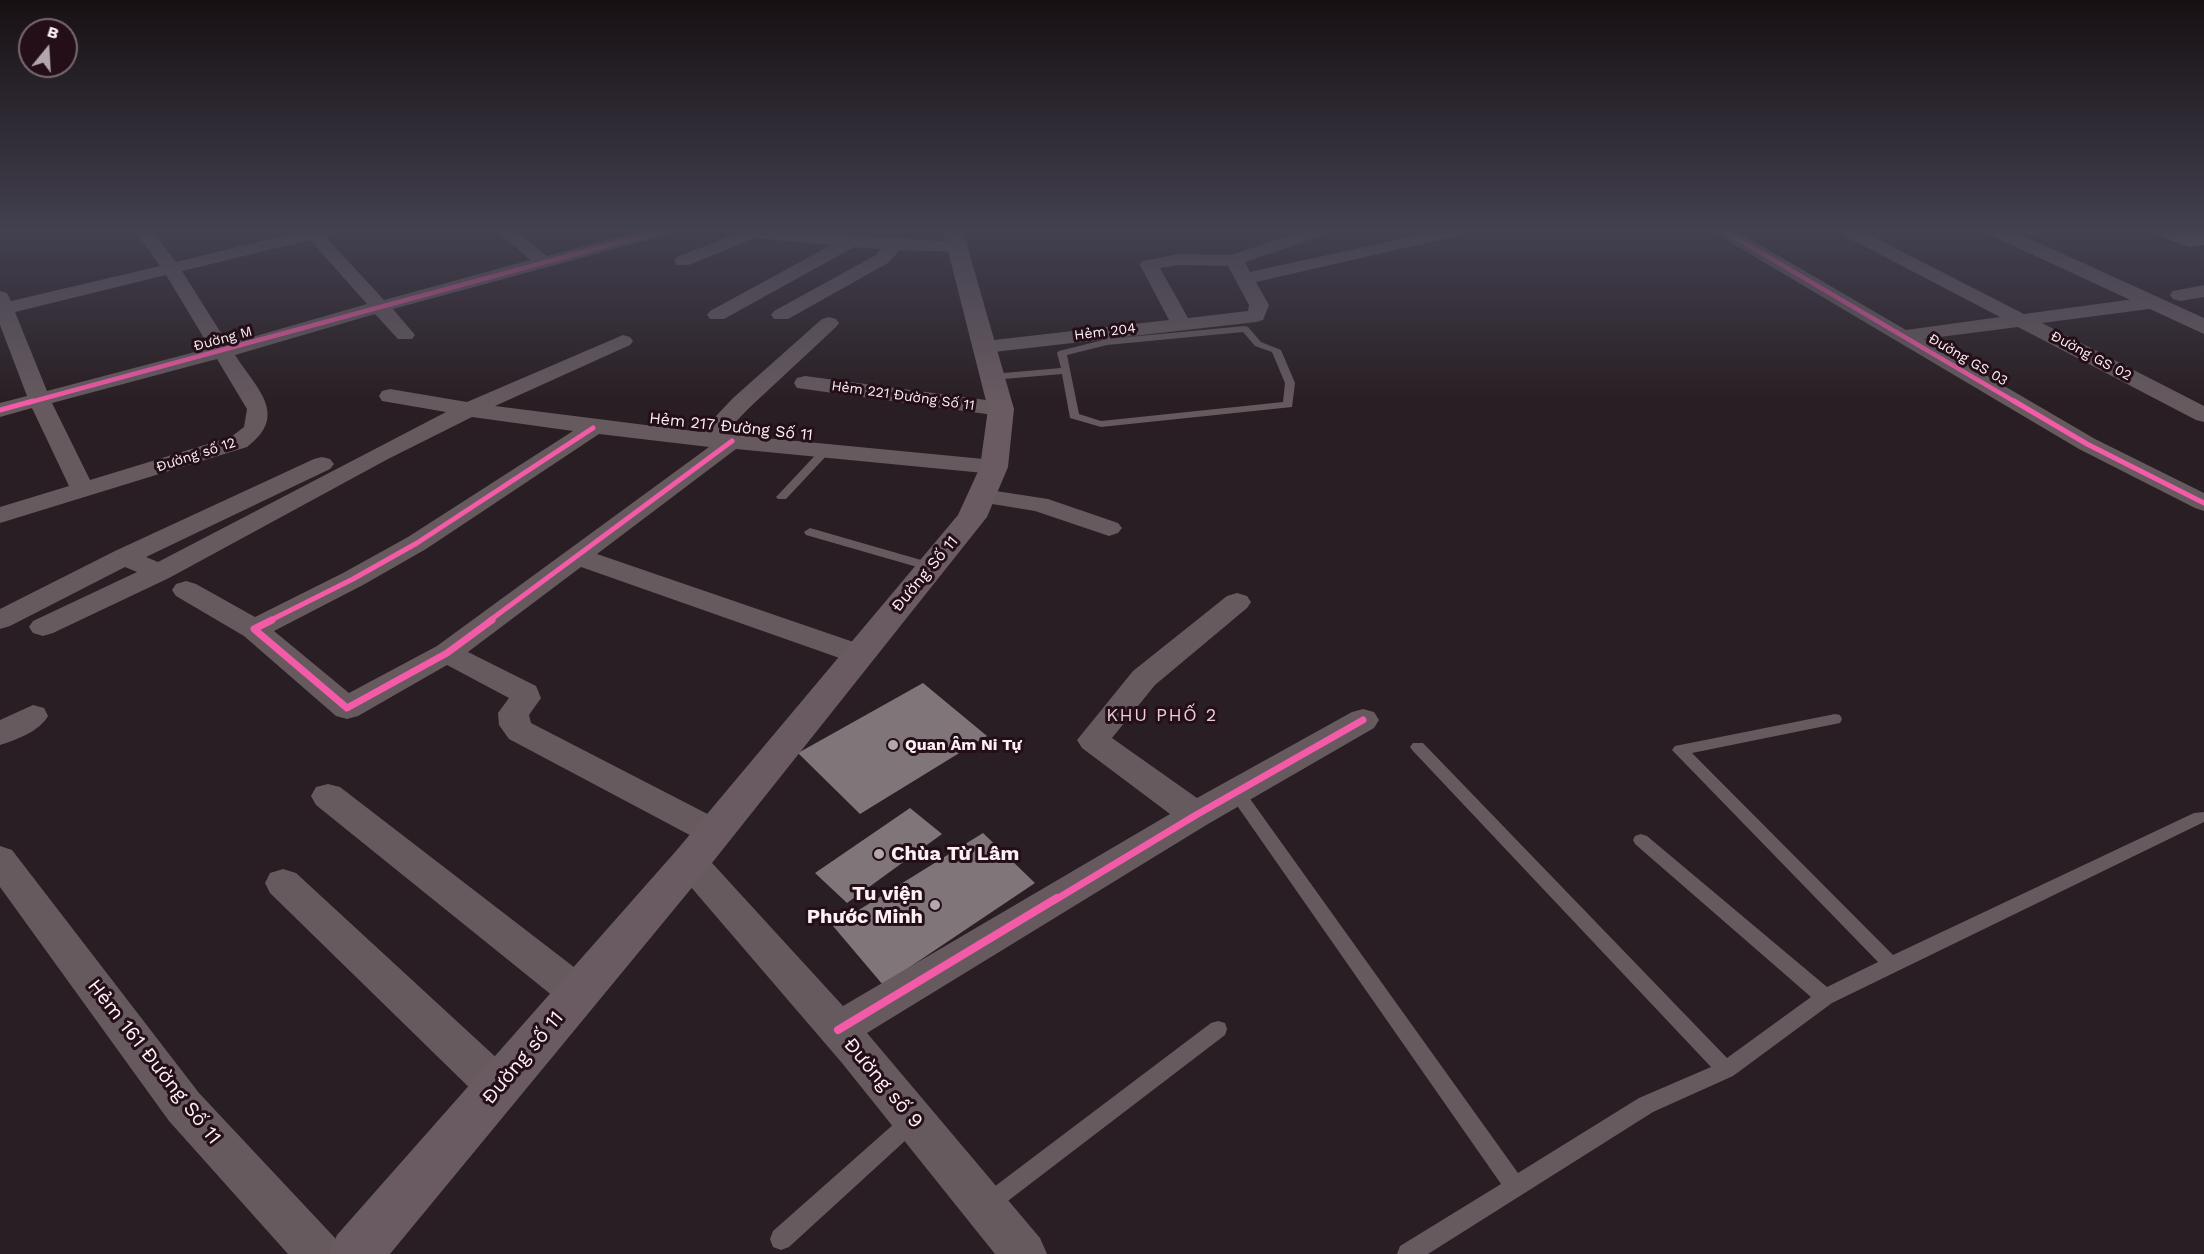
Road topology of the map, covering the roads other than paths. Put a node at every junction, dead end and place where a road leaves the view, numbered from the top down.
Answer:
1 (73, 290) edge
2 (184, 290) edge
3 (364, 290) edge
4 (433, 290) edge
5 (764, 290) edge
6 (826, 290) edge
7 (970, 290) edge
8 (1162, 290) edge
9 (1251, 290) edge
10 (1824, 290) edge
11 (1963, 290) edge
12 (2148, 290) edge
13 (2153, 290) edge
14 (2175, 300) edge
15 (2, 305) edge
16 (378, 307) junction
17 (717, 315) dead end
18 (780, 315) dead end
19 (2022, 320) junction
20 (829, 323) dead end
21 (1181, 324) junction
22 (2204, 327) edge
23 (405, 335) dead end
24 (1904, 336) junction
25 (623, 341) dead end
26 (985, 347) junction
27 (221, 352) junction
28 (1067, 371) junction
29 (993, 377) junction
30 (805, 383) dead end
31 (390, 396) dead end
32 (39, 399) junction
33 (437, 405) junction
34 (1001, 409) junction
35 (0, 410) edge
36 (466, 411) junction
37 (2204, 415) edge
38 (593, 428) junction
39 (720, 440) junction
40 (826, 450) junction
41 (994, 467) junction
42 (84, 490) junction
43 (983, 496) junction
44 (782, 497) dead end
45 (2204, 503) edge
46 (0, 515) edge
47 (1109, 528) dead end
48 (810, 532) dead end
49 (124, 557) junction
50 (579, 557) junction
51 (931, 567) junction
52 (159, 572) junction
53 (186, 590) dead end
54 (1238, 602) dead end
55 (0, 620) edge
56 (43, 627) dead end
57 (254, 629) junction
58 (447, 653) junction
59 (858, 654) junction
60 (33, 716) dead end
61 (1835, 719) dead end
62 (1363, 720) dead end
63 (0, 734) edge
64 (1418, 747) dead end
65 (1237, 793) junction
66 (328, 796) dead end
67 (1196, 815) junction
68 (2200, 817) dead end
69 (1641, 840) dead end
70 (701, 847) junction
71 (0, 860) edge
72 (283, 883) dead end
73 (1891, 964) junction
74 (578, 993) junction
75 (1825, 997) junction
76 (1218, 1029) dead end
77 (838, 1030) junction
78 (1726, 1070) junction
79 (498, 1087) junction
80 (914, 1120) junction
81 (1515, 1187) junction
82 (985, 1206) junction
83 (781, 1239) dead end
84 (319, 1254) edge
85 (356, 1254) edge
86 (1024, 1254) edge
87 (1408, 1254) edge

1 - 15 street
2 - 27 street, Đường số 12
3 - 16 street
4 - 16 street, Đường M
5 - 17 street
6 - 18 street
7 - 26 main road, Đường Số 11
8 - 21 street
9 - 21 street, Hẻm 204
10 - 24 street, Đường GS 03
11 - 19 street, Đường GS 02
12 - 14 main road
13 - 14 main road
14 - 19 street
14 - 22 main road
15 - 32 street
16 - 23 street
16 - 27 street, Đường M
19 - 24 street
19 - 37 street, Đường GS 02
20 - 39 street
21 - 26 street, Hẻm 204
24 - 45 street, Đường GS 03
25 - 36 street
26 - 29 main road, Đường Số 11
27 - 32 street, Đường M
27 - 42 street, Đường số 12
28 - 28 lane
28 - 29 lane
29 - 34 main road, Đường Số 11
30 - 34 street, Hẻm 221 Đường Số 11
31 - 33 street, Hẻm 217 Đường Số 11
32 - 35 street, Đường M
32 - 42 street
33 - 36 street, Hẻm 217 Đường Số 11
33 - 49 street
34 - 41 main road, Đường Số 11
36 - 38 street, Hẻm 217 Đường Số 11
36 - 52 street
38 - 39 street, Hẻm 217 Đường Số 11
38 - 57 street
39 - 40 street, Hẻm 217 Đường Số 11
39 - 50 street
40 - 41 street, Hẻm 217 Đường Số 11
40 - 44 lane
41 - 43 main road, Đường Số 11
42 - 46 street, Đường số 12
43 - 47 street
43 - 51 main road, Đường Số 11
48 - 51 lane
49 - 52 street
49 - 55 street
50 - 58 street
50 - 59 street
51 - 59 main road, Đường Số 11
52 - 56 street
53 - 57 street
54 - 67 street
57 - 58 street
58 - 70 street
59 - 70 main road, Đường Số 11
60 - 63 street
61 - 73 lane
62 - 65 street
64 - 78 lane
65 - 67 street
65 - 81 lane
66 - 74 street
67 - 77 street
68 - 73 lane
69 - 75 lane
70 - 74 main road, Đường số 11
70 - 77 street, Đường số 9
71 - 84 street, Hẻm 161 Đường Số 11
72 - 79 street
73 - 75 lane
74 - 79 main road, Đường số 11
75 - 78 lane
76 - 82 lane
77 - 80 street, Đường số 9
78 - 81 lane
79 - 85 main road, Đường số 11
80 - 82 street, Đường số 9
80 - 83 lane
81 - 87 lane
82 - 86 street, Đường số 9

